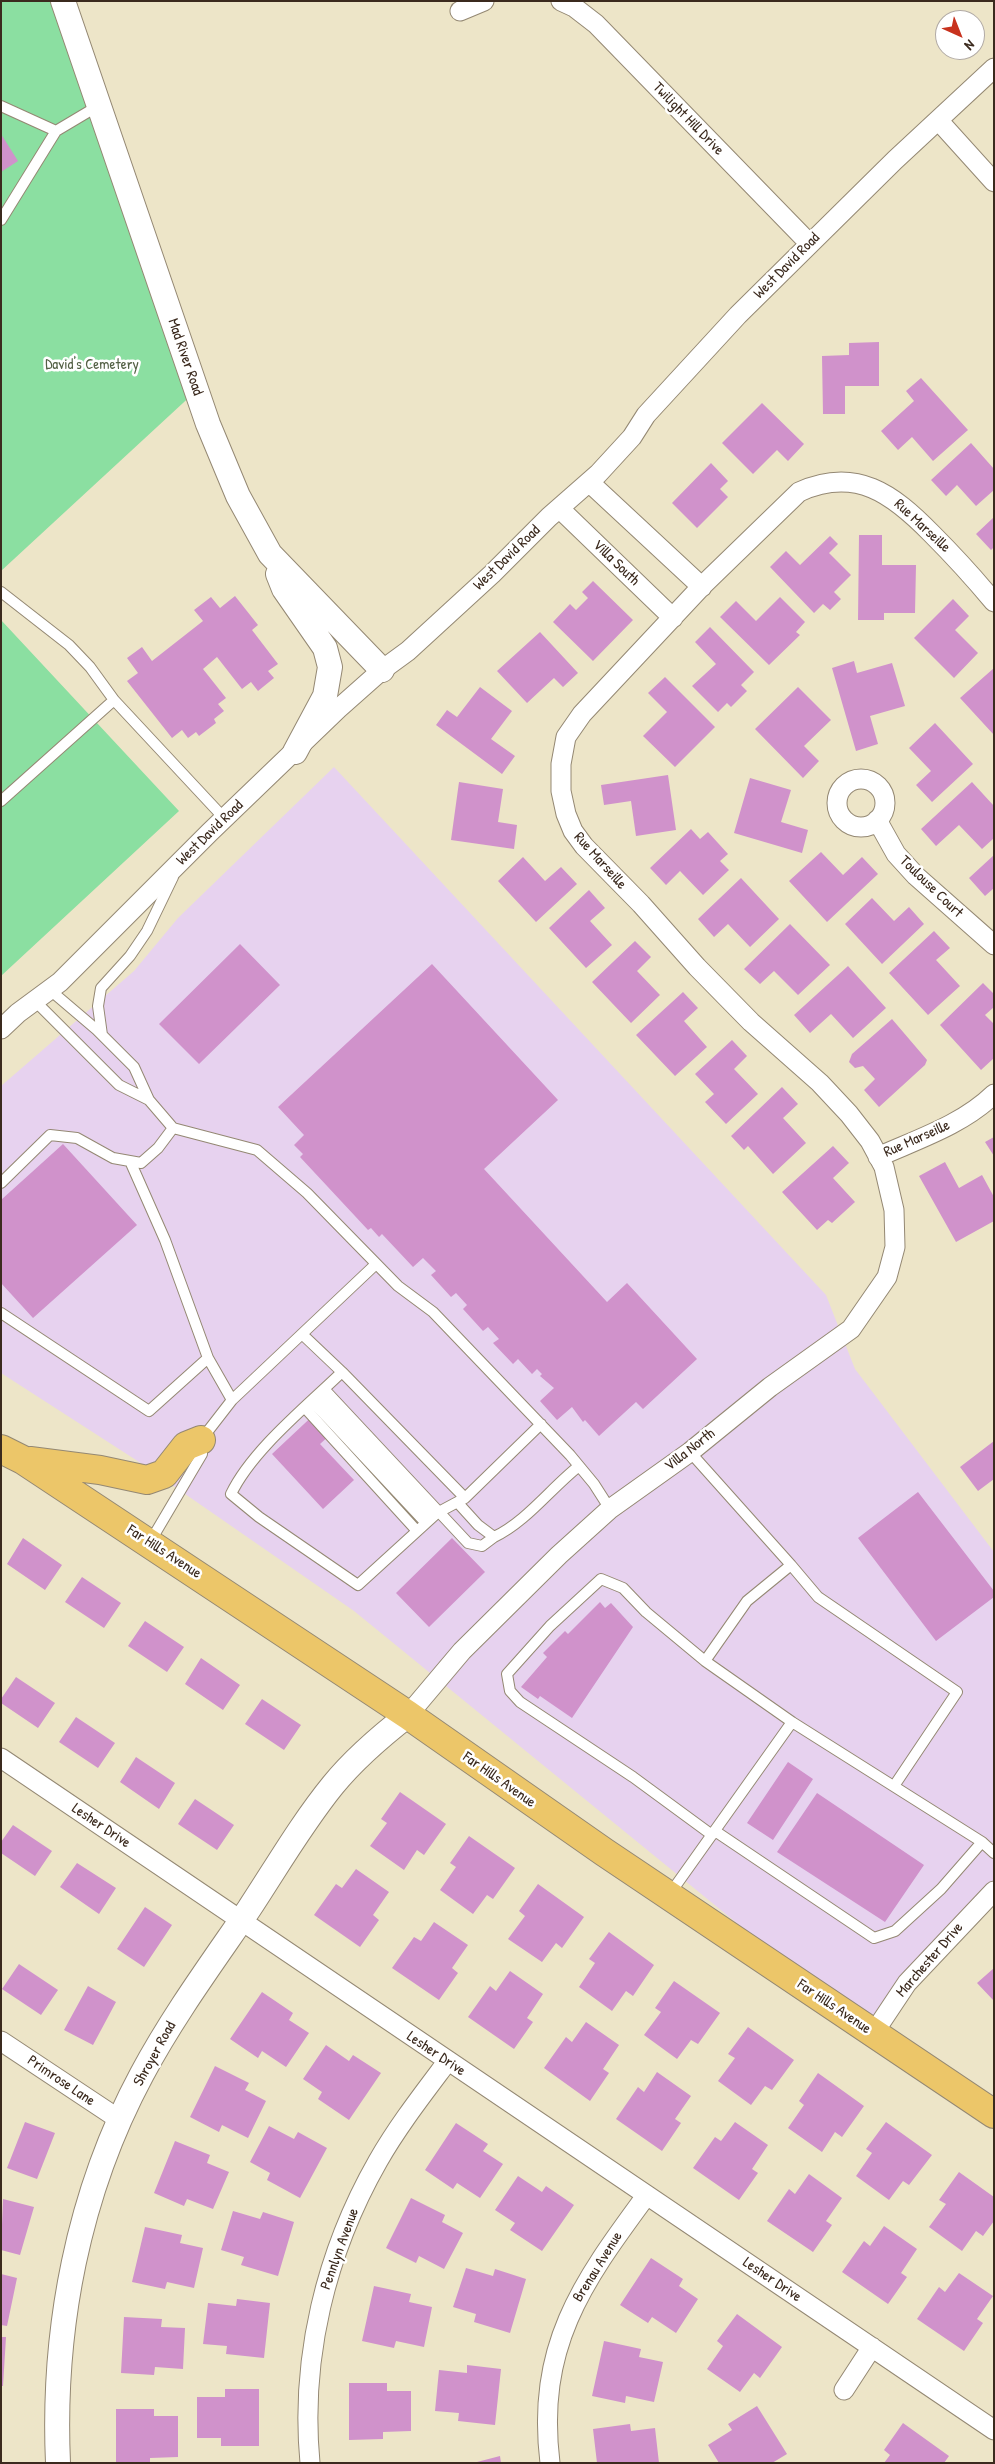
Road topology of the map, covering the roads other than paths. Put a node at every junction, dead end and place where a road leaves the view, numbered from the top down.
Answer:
1 (63, 1) edge
2 (484, 1) edge
3 (561, 1) edge
4 (460, 11) dead end
5 (994, 68) edge
6 (1, 106) edge
7 (98, 106) junction
8 (938, 120) junction
9 (56, 132) junction
10 (994, 182) edge
11 (1, 220) edge
12 (809, 244) junction
13 (589, 482) junction
14 (559, 508) junction
15 (270, 554) junction
16 (702, 587) junction
17 (1, 592) edge
18 (994, 602) edge
19 (673, 618) junction
20 (382, 670) junction
21 (114, 700) junction
22 (294, 752) junction
23 (1, 801) edge
24 (224, 818) junction
25 (877, 820) dead end
26 (179, 864) junction
27 (994, 945) edge
28 (43, 995) junction
29 (1, 1029) edge
30 (102, 1035) junction
31 (994, 1094) edge
32 (148, 1100) junction
33 (173, 1128) junction
34 (878, 1157) junction
35 (130, 1161) junction
36 (1, 1183) edge
37 (376, 1264) junction
38 (1, 1313) edge
39 (302, 1334) junction
40 (208, 1358) junction
41 (342, 1372) junction
42 (315, 1398) junction
43 (232, 1400) junction
44 (541, 1424) junction
45 (200, 1440) junction
46 (690, 1452) junction
47 (12, 1455) edge
48 (579, 1466) junction
49 (462, 1500) junction
50 (610, 1510) junction
51 (432, 1518) junction
52 (417, 1531) junction
53 (494, 1536) junction
54 (150, 1542) junction
55 (791, 1564) junction
56 (705, 1661) junction
57 (408, 1715) junction
58 (792, 1722) junction
59 (1, 1758) edge
60 (894, 1786) junction
61 (713, 1833) junction
62 (982, 1842) junction
63 (994, 1853) edge
64 (994, 1891) edge
65 (669, 1896) junction
66 (240, 1921) junction
67 (873, 2034) junction
68 (1, 2041) edge
69 (447, 2062) junction
70 (994, 2114) edge
71 (120, 2120) junction
72 (646, 2196) junction
73 (872, 2348) junction
74 (844, 2390) dead end
75 (994, 2430) edge
76 (58, 2463) edge
77 (310, 2463) edge
78 (550, 2463) edge

1 - 7 street, Mad River Road
2 - 4 street
3 - 12 street, Twilight Hill Drive
5 - 8 street, West David Road
6 - 9 lane
7 - 9 lane
7 - 15 street, Mad River Road
8 - 10 street
8 - 12 street, West David Road
9 - 11 lane
12 - 13 street, West David Road
13 - 14 street, West David Road
13 - 16 street
14 - 19 street, Villa South
14 - 20 street, West David Road
15 - 20 street, Mad River Road
15 - 22 street
16 - 18 street, Rue Marseille
16 - 19 street, Rue Marseille
17 - 21 lane
19 - 34 street, Rue Marseille
20 - 22 street, West David Road
21 - 23 lane
21 - 24 lane
22 - 24 street, West David Road
24 - 26 street, West David Road
25 - 27 street, Toulouse Court
26 - 28 street, West David Road
26 - 30 lane
28 - 29 street, West David Road
28 - 30 lane
28 - 32 lane
30 - 32 lane
31 - 34 street, Rue Marseille
32 - 33 lane
33 - 35 lane
33 - 37 lane
34 - 46 street, Villa North
35 - 36 lane
35 - 40 lane
37 - 39 lane
37 - 44 lane
38 - 40 lane
39 - 41 lane
39 - 43 lane
40 - 43 lane
41 - 42 lane
41 - 49 lane
42 - 51 lane
42 - 51 lane
42 - 52 lane
42 - 52 lane
43 - 45 lane
44 - 48 lane
44 - 49 lane
45 - 47 main road
45 - 54 lane
46 - 50 street, Villa North
46 - 55 lane
47 - 54 main road, Far Hills Avenue
48 - 50 lane
48 - 53 lane
49 - 51 lane
49 - 53 lane
50 - 57 street, Villa North
51 - 52 lane
51 - 53 lane
54 - 57 main road, Far Hills Avenue
55 - 56 lane
55 - 60 lane
56 - 58 lane
56 - 61 lane
57 - 65 main road, Far Hills Avenue
57 - 66 street, Shroyer Road
58 - 60 lane
58 - 61 lane
59 - 66 street, Lesher Drive
60 - 62 lane
61 - 62 lane
61 - 65 lane
62 - 63 lane
64 - 67 street, Marchester Drive
65 - 67 main road, Far Hills Avenue
66 - 69 street, Lesher Drive
66 - 71 street, Shroyer Road
67 - 70 main road, Far Hills Avenue
68 - 71 street, Primrose Lane
69 - 72 street, Lesher Drive
69 - 77 street, Pennlyn Avenue
71 - 76 street, Shroyer Road
72 - 73 street, Lesher Drive
72 - 78 street, Brenau Avenue
73 - 74 street
73 - 75 street, Lesher Drive

